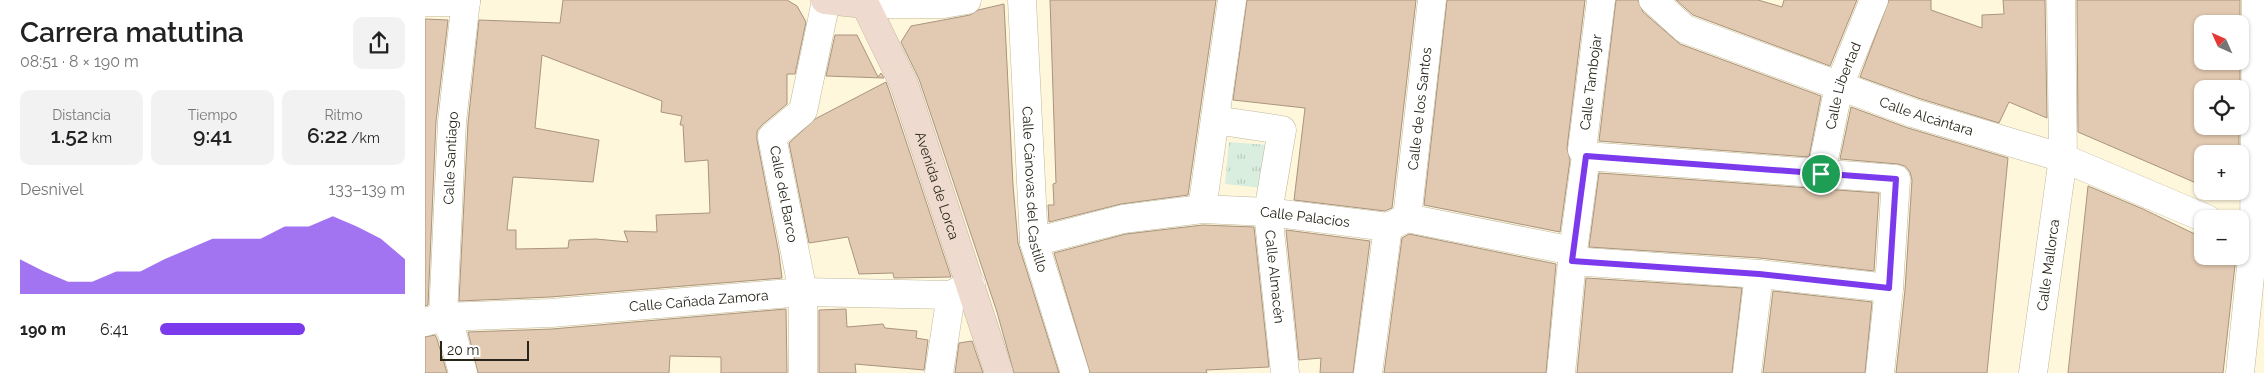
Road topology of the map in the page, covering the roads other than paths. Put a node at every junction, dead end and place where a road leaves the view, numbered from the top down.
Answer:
1 (826, 0) edge
2 (1022, 0) edge
3 (1232, 0) edge
4 (1432, 0) edge
5 (1601, 0) edge
6 (1653, 0) edge
7 (1874, 0) edge
8 (2061, 0) edge
9 (2256, 0) edge
10 (466, 1) edge
11 (951, 1) edge
12 (425, 2) edge
13 (865, 4) junction
14 (1839, 86) junction
15 (1215, 120) junction
16 (1586, 156) junction
17 (2063, 158) junction
18 (1821, 174) junction
19 (1202, 208) junction
20 (1268, 212) junction
21 (2194, 213) edge
22 (1398, 222) junction
23 (2253, 238) edge
24 (1034, 242) junction
25 (1572, 256) junction
26 (1759, 274) junction
27 (1889, 288) junction
28 (961, 289) junction
29 (803, 292) junction
30 (434, 320) edge
31 (463, 373) edge
32 (803, 373) edge
33 (939, 373) edge
34 (999, 373) edge
35 (1075, 373) edge
36 (1285, 373) edge
37 (1368, 373) edge
38 (1561, 373) edge
39 (1747, 373) edge
40 (1880, 373) edge
41 (2033, 373) edge
42 (2240, 373) edge

1 - 13 street
1 - 29 street, Calle del Barco
2 - 24 street, Calle Cánovas del Castillo
3 - 15 street
4 - 22 street, Calle de los Santos
5 - 16 street, Calle Tambojar
6 - 14 street, Calle Alcántara
7 - 14 street, Calle Libertad
8 - 17 street, Calle Mallorca
9 - 23 street
10 - 12 street
10 - 30 street, Calle Santiago
11 - 13 street
13 - 28 street, Avenida de Lorca
14 - 17 street, Calle Alcántara
14 - 18 street, Calle Libertad
15 - 19 street
15 - 20 street, Calle Almacén
16 - 18 street
16 - 25 street, Calle Tambojar
17 - 21 street, Calle Alcántara
17 - 41 street, Calle Mallorca
18 - 27 street
19 - 20 street, Calle Palacios
19 - 24 street, Calle Palacios
20 - 22 street, Calle Palacios
20 - 36 street, Calle Almacén
22 - 25 street, Calle Palacios
22 - 37 street, Calle de los Santos
23 - 42 street
24 - 35 street, Calle Cánovas del Castillo
25 - 26 street, Calle Palacios
25 - 38 street, Calle Tambojar
26 - 27 street, Calle Palacios
26 - 39 street
27 - 40 street
28 - 29 street, Calle Cañada Zamora
28 - 33 street
28 - 34 street, Avenida de Lorca
29 - 30 street, Calle Cañada Zamora
29 - 32 street, Calle del Barco
30 - 31 street

